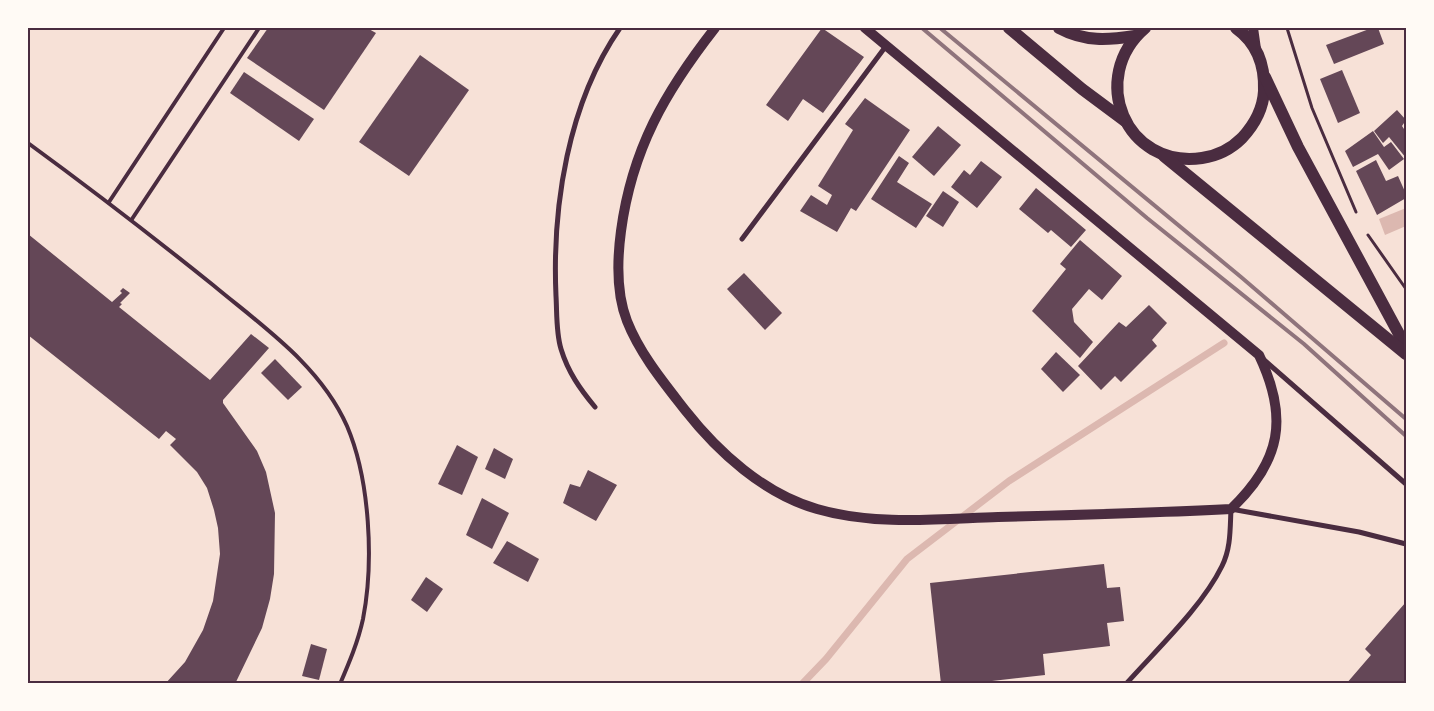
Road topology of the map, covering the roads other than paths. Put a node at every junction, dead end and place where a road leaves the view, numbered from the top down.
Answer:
1 (224, 28) edge
2 (259, 28) edge
3 (620, 28) edge
4 (715, 28) edge
5 (864, 28) edge
6 (1009, 28) edge
7 (1059, 28) edge
8 (1236, 28) edge
9 (1253, 28) edge
10 (1140, 32) edge
11 (886, 46) junction
12 (1256, 50) junction
13 (1264, 76) junction
14 (1125, 121) junction
15 (28, 143) edge
16 (1162, 155) junction
17 (109, 202) junction
18 (132, 220) junction
19 (742, 239) dead end
20 (1406, 347) edge
21 (1406, 354) edge
22 (1259, 355) junction
23 (595, 407) dead end
24 (1406, 484) edge
25 (1231, 510) junction
26 (1406, 544) edge
27 (340, 684) edge
28 (1126, 684) edge

1 - 17 lane
2 - 18 lane
3 - 23 street
4 - 25 main road
5 - 11 main road
6 - 14 main road
7 - 10 main road
8 - 12 main road
9 - 12 main road
10 - 14 main road
11 - 19 street
11 - 22 main road
12 - 13 main road
13 - 16 main road
13 - 20 main road
14 - 16 main road
15 - 17 lane
16 - 21 main road
17 - 18 lane
18 - 27 lane
22 - 24 street
22 - 25 main road
25 - 26 street
25 - 28 street

